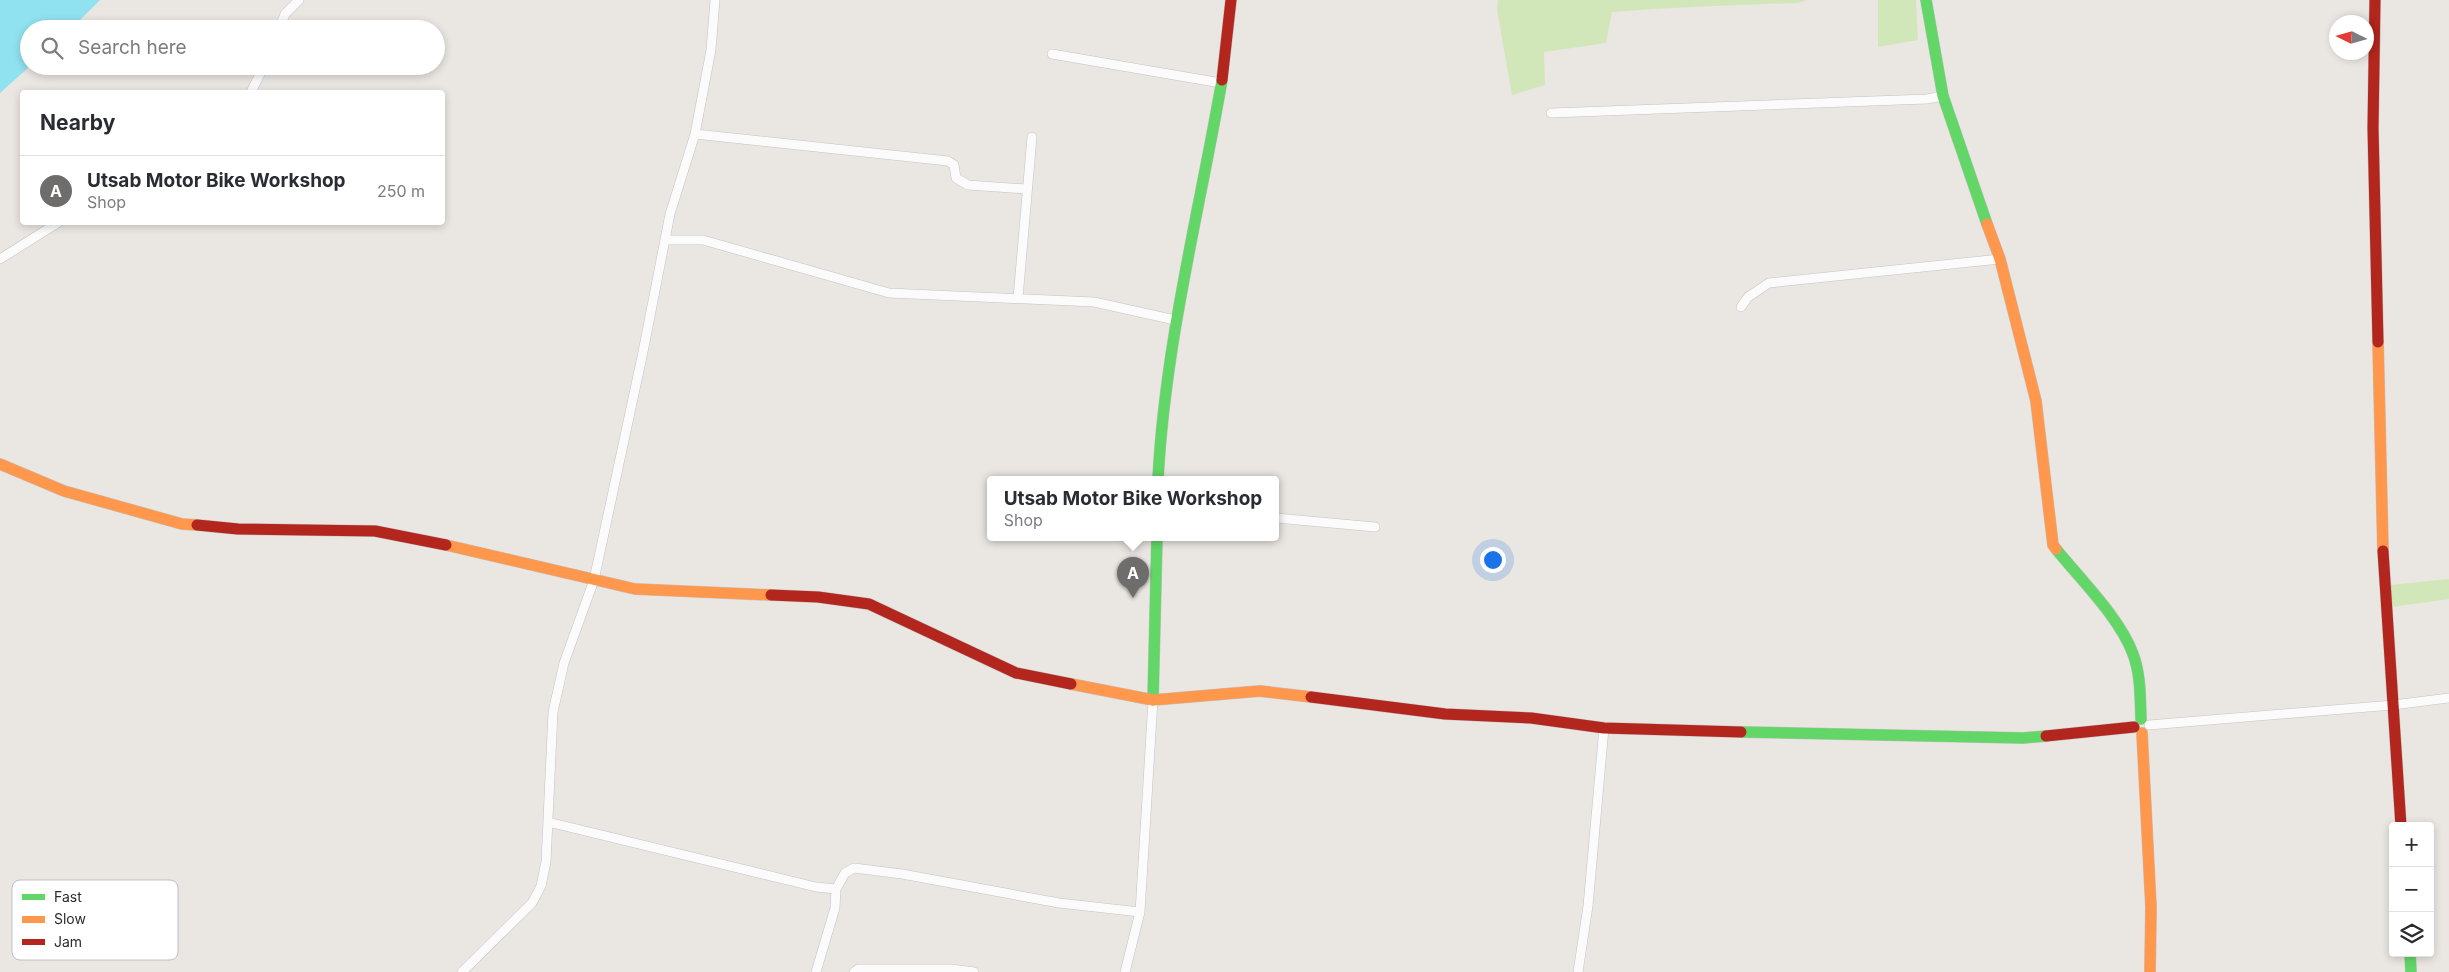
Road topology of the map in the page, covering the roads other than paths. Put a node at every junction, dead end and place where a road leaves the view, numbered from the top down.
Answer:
1 (299, 0) edge
2 (715, 0) edge
3 (1230, 0) edge
4 (1926, 0) edge
5 (2375, 0) edge
6 (283, 20) edge
7 (1052, 54) dead end
8 (260, 75) edge
9 (1221, 83) junction
10 (252, 90) edge
11 (1943, 96) junction
12 (1551, 113) dead end
13 (695, 134) junction
14 (1032, 137) dead end
15 (1027, 188) junction
16 (54, 225) edge
17 (665, 240) junction
18 (2000, 259) junction
19 (0, 260) edge
20 (1018, 298) junction
21 (1741, 306) dead end
22 (1174, 320) junction
23 (0, 464) edge
24 (1158, 476) edge
25 (1279, 518) edge
26 (1375, 528) dead end
27 (1157, 541) edge
28 (594, 580) junction
29 (2449, 698) edge
30 (1153, 700) junction
31 (2393, 705) junction
32 (2142, 726) junction
33 (1604, 728) junction
34 (548, 822) junction
35 (2401, 822) edge
36 (836, 889) junction
37 (1140, 912) junction
38 (2410, 957) edge
39 (462, 972) edge
40 (816, 972) edge
41 (854, 972) edge
42 (974, 972) edge
43 (1125, 972) edge
44 (1578, 972) edge
45 (2150, 972) edge
46 (2411, 972) edge

1 - 6 street
2 - 13 street
3 - 9 street
4 - 11 street
5 - 31 street
7 - 9 street
8 - 10 street
9 - 22 street
11 - 12 street
11 - 18 street
13 - 15 street
13 - 17 street
14 - 15 street
15 - 20 street
16 - 19 street
17 - 20 street
17 - 28 street
18 - 21 street
18 - 32 street
20 - 22 street
22 - 24 street
23 - 28 street
25 - 26 street
27 - 30 street
28 - 30 street
28 - 34 street
29 - 31 street
30 - 33 street
30 - 37 street
31 - 32 street
31 - 35 street
32 - 33 street
32 - 45 street
33 - 44 street
34 - 36 street
34 - 39 street
36 - 37 street
36 - 40 street
37 - 43 street
38 - 46 street
41 - 42 street

